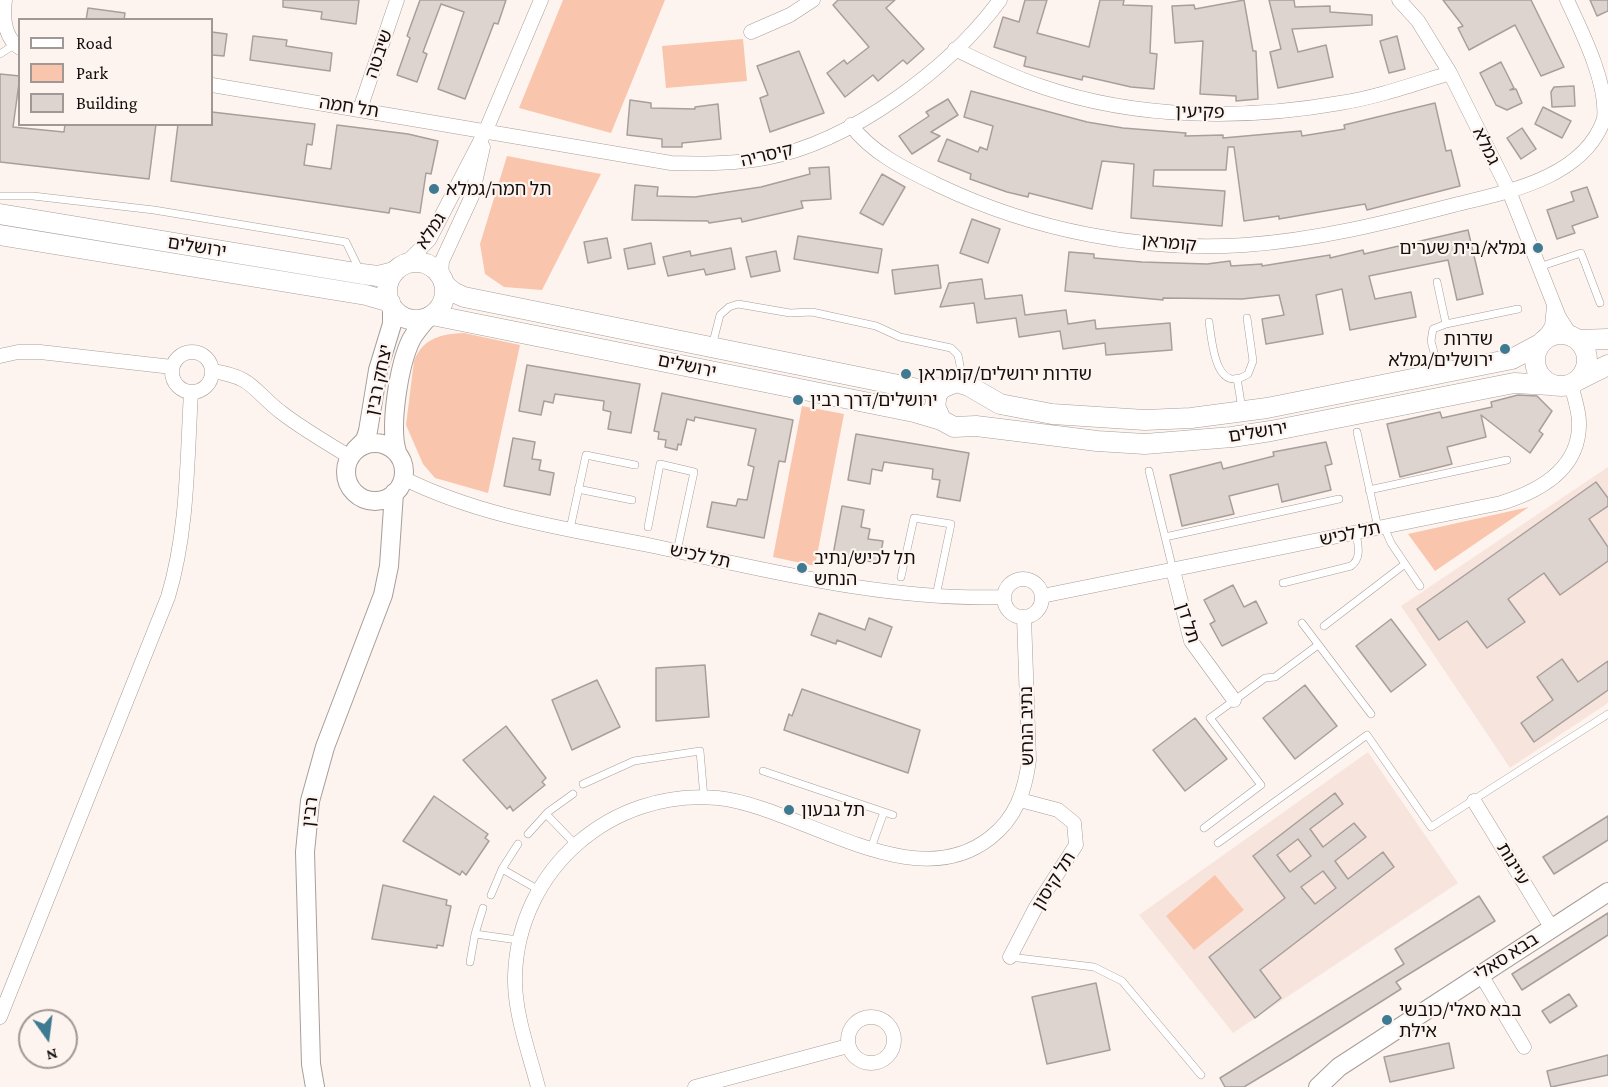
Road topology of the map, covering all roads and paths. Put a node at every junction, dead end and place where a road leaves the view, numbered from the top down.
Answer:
1 (5, 0) edge
2 (398, 0) edge
3 (541, 0) edge
4 (813, 0) edge
5 (1000, 0) edge
6 (1399, 0) edge
7 (1567, 0) edge
8 (751, 32) dead end
9 (17, 46) edge
10 (955, 50) junction
11 (0, 54) edge
12 (1450, 73) junction
13 (213, 85) edge
14 (360, 109) junction
15 (851, 125) junction
16 (1605, 125) edge
17 (486, 130) junction
18 (1509, 191) junction
19 (0, 196) edge
20 (0, 214) edge
21 (0, 234) edge
22 (1539, 267) junction
23 (399, 268) junction
24 (362, 274) junction
25 (442, 279) junction
26 (1437, 282) dead end
27 (1600, 303) dead end
28 (391, 304) junction
29 (1554, 304) junction
30 (1518, 309) dead end
31 (430, 316) junction
32 (1247, 318) dead end
33 (1209, 322) dead end
34 (1446, 324) junction
35 (1574, 338) junction
36 (1608, 339) edge
37 (1542, 342) junction
38 (712, 347) junction
39 (0, 356) edge
40 (1608, 365) edge
41 (172, 367) junction
42 (212, 371) junction
43 (1440, 373) junction
44 (1237, 378) junction
45 (1575, 382) junction
46 (1551, 385) junction
47 (969, 387) junction
48 (942, 388) junction
49 (191, 392) junction
50 (1243, 411) junction
51 (941, 420) junction
52 (962, 426) junction
53 (1357, 432) dead end
54 (397, 452) junction
55 (353, 453) junction
56 (1507, 460) dead end
57 (635, 465) dead end
58 (1149, 471) dead end
59 (399, 486) junction
60 (578, 489) junction
61 (1369, 490) junction
62 (1339, 499) dead end
63 (368, 500) junction
64 (632, 500) dead end
65 (648, 527) dead end
66 (1381, 528) junction
67 (570, 529) junction
68 (1356, 533) junction
69 (1165, 537) junction
70 (391, 550) junction
71 (677, 552) junction
72 (1405, 564) junction
73 (1173, 570) junction
74 (901, 577) dead end
75 (1283, 583) dead end
76 (1420, 586) dead end
77 (936, 596) junction
78 (1042, 596) junction
79 (1003, 597) junction
80 (1024, 617) junction
81 (1302, 623) dead end
82 (1324, 626) dead end
83 (1318, 645) junction
84 (1234, 700) junction
85 (1371, 714) dead end
86 (1608, 714) edge
87 (764, 771) dead end
88 (583, 784) dead end
89 (573, 794) dead end
90 (704, 798) junction
91 (1020, 800) junction
92 (1474, 801) junction
93 (884, 812) junction
94 (546, 814) junction
95 (893, 815) dead end
96 (1204, 828) dead end
97 (528, 834) dead end
98 (1218, 843) dead end
99 (518, 844) dead end
100 (574, 844) junction
101 (871, 848) junction
102 (502, 869) junction
103 (539, 890) junction
104 (1608, 892) edge
105 (491, 895) dead end
106 (483, 908) dead end
107 (1551, 927) junction
108 (475, 934) junction
109 (518, 940) junction
110 (1010, 957) joint
111 (470, 962) dead end
112 (1480, 973) junction
113 (0, 1017) edge
114 (848, 1046) dead end
115 (1524, 1047) dead end
116 (1201, 1075) dead end
117 (315, 1087) edge
118 (538, 1087) edge
119 (695, 1087) edge
120 (1318, 1087) edge

1 - 9 street
2 - 14 street, שיבטה
3 - 17 street, גמלא
4 - 8 street
5 - 10 street, קיסריה
6 - 12 street, גמלא
7 - 16 street
9 - 11 lane
10 - 12 street, פקיעין
10 - 15 street, קיסריה
12 - 18 street, גמלא
13 - 14 street, תל חמה
14 - 17 street, תל חמה
15 - 17 street, קיסריה
15 - 18 street, קומראן
16 - 18 street, קומראן
17 - 23 street, גמלא
17 - 25 street, גמלא
18 - 22 street, גמלא
19 - 24 lane
20 - 24 main road, ירושלים
21 - 28 main road, ירושלים
22 - 27 lane
22 - 29 street, גמלא
23 - 24 main road, ירושלים
23 - 25 main road
23 - 28 main road
25 - 31 main road
25 - 38 main road, ירושלים
26 - 34 lane
28 - 31 main road
28 - 55 street, יצחק רבין
29 - 35 street, גמלא
29 - 37 street
30 - 34 lane
31 - 51 main road, ירושלים
31 - 54 street, יצחק רבין
32 - 44 lane
33 - 44 lane
34 - 43 lane
35 - 36 main road
35 - 37 main road
35 - 45 main road
37 - 43 main road, ירושלים
37 - 46 main road
38 - 47 lane
38 - 48 main road, ירושלים
39 - 41 street
40 - 45 main road
41 - 42 street
41 - 49 street
42 - 49 street
42 - 55 street
43 - 50 main road, ירושלים
44 - 50 lane
45 - 46 main road
45 - 66 street, תל לכיש
46 - 52 main road, ירושלים
47 - 48 main road
47 - 50 main road, ירושלים
47 - 52 main road
48 - 51 main road
49 - 113 street
51 - 52 main road
53 - 61 lane
54 - 55 street
54 - 59 street
55 - 63 street
56 - 61 lane
57 - 60 lane
58 - 69 lane
59 - 63 street
59 - 67 street, תל לכיש
59 - 70 street
60 - 64 lane
60 - 67 lane
61 - 66 lane
62 - 69 lane
63 - 70 street
65 - 71 lane
66 - 68 street, תל לכיש
66 - 72 lane
67 - 71 street, תל לכיש
68 - 73 street, תל לכיש
68 - 75 lane
69 - 73 lane
70 - 117 street, רבין
71 - 77 street, תל לכיש
72 - 76 lane
72 - 82 lane
73 - 78 street, תל לכיש
73 - 84 street, תל דן
74 - 77 lane
77 - 79 street, תל לכיש
78 - 79 street
78 - 80 street
79 - 80 street
80 - 91 street, נתיב הנחש
81 - 83 lane
83 - 84 lane
83 - 85 lane
84 - 96 lane
86 - 92 lane
87 - 93 lane
88 - 90 lane
89 - 94 lane
90 - 100 street, נתיב הנחש
90 - 101 street, נתיב הנחש
91 - 101 street, נתיב הנחש
91 - 110 street, תל קיסון
92 - 98 lane
92 - 107 street, עיינות
93 - 95 lane
93 - 101 lane
94 - 97 lane
94 - 100 lane
99 - 102 lane
100 - 103 street, נתיב הנחש
102 - 103 lane
102 - 105 lane
103 - 109 street, נתיב הנחש
104 - 107 street, בבא סאלי
106 - 108 lane
107 - 112 street, בבא סאלי
108 - 109 lane
108 - 111 lane
109 - 118 street, נתיב הנחש
110 - 116 lane
112 - 115 street
112 - 120 street, בבא סאלי
114 - 119 street

